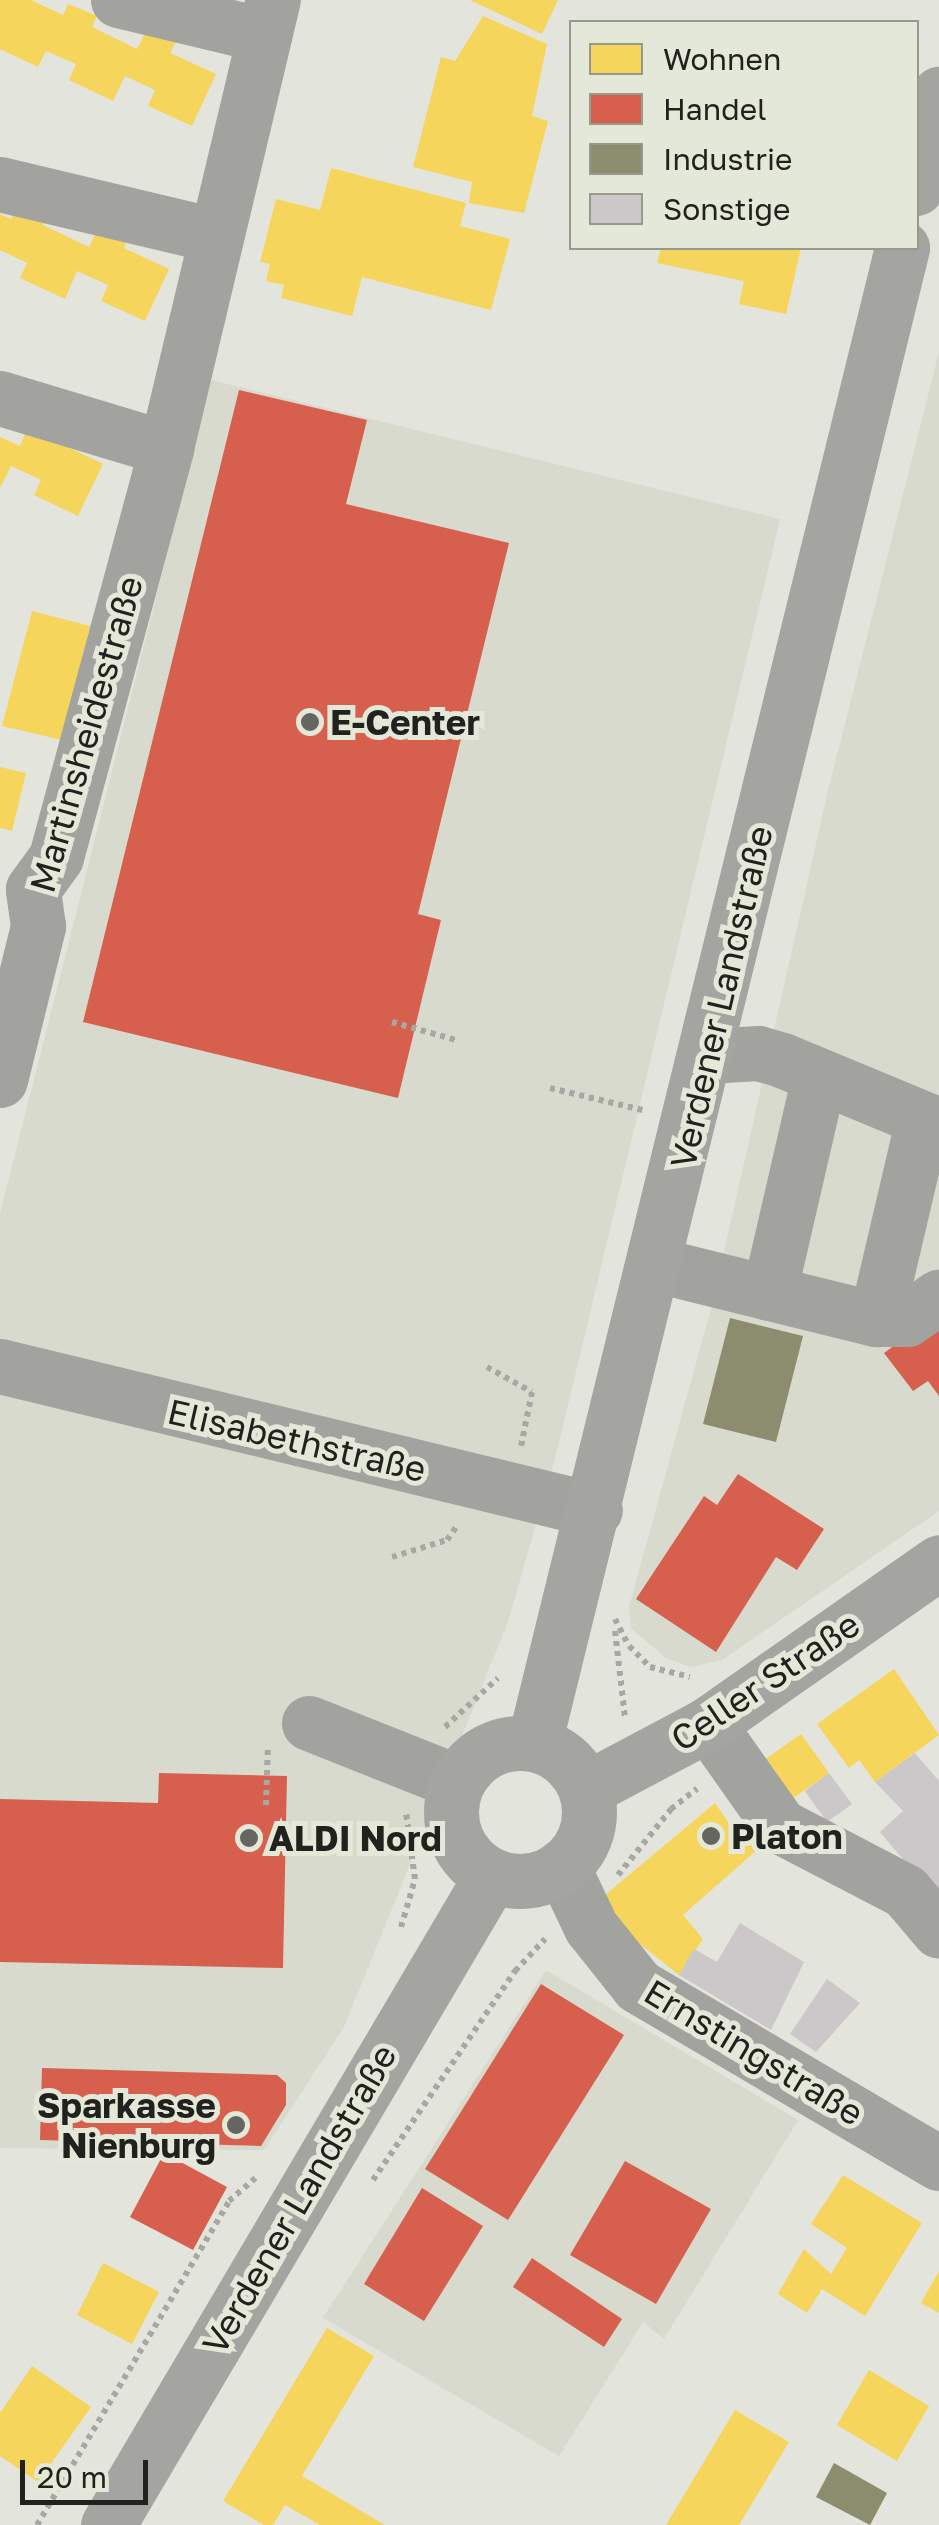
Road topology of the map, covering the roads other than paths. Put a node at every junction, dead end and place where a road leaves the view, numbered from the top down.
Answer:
1 (118, 0) edge
2 (268, 18) edge
3 (939, 94) edge
4 (919, 176) edge
5 (0, 184) edge
6 (214, 235) junction
7 (902, 250) edge
8 (0, 398) edge
9 (166, 448) junction
10 (17, 881) edge
11 (708, 1056) junction
12 (819, 1076) junction
13 (0, 1080) edge
14 (931, 1122) edge
15 (657, 1264) junction
16 (769, 1293) junction
17 (939, 1297) edge
18 (876, 1319) junction
19 (0, 1366) edge
20 (596, 1510) junction
21 (939, 1562) edge
22 (708, 1724) junction
23 (288, 1729) road end
24 (534, 1744) junction
25 (457, 1782) junction
26 (586, 1789) junction
27 (492, 1874) junction
28 (573, 1887) junction
29 (939, 1931) edge
30 (939, 2163) edge
31 (108, 2525) edge

1 - 2 street, Martinsheidestraße
2 - 6 street, Martinsheidestraße
3 - 4 main road
5 - 6 street
6 - 9 street, Martinsheidestraße
7 - 11 main road, Verdener Landstraße
8 - 9 street
9 - 10 street, Martinsheidestraße
10 - 13 street, Martinsheidestraße
11 - 12 street
11 - 15 main road, Verdener Landstraße
12 - 14 street
12 - 16 street
14 - 18 street
15 - 16 street
15 - 20 main road, Verdener Landstraße
16 - 18 street
17 - 18 street
19 - 20 street, Elisabethstraße
20 - 24 main road, Verdener Landstraße
21 - 22 main road, Celler Straße
22 - 26 main road, Celler Straße
22 - 29 street
23 - 25 street
24 - 25 main road
24 - 26 main road
25 - 27 main road
26 - 28 main road
27 - 28 main road
27 - 31 main road, Verdener Landstraße
28 - 30 street, Ernstingstraße

